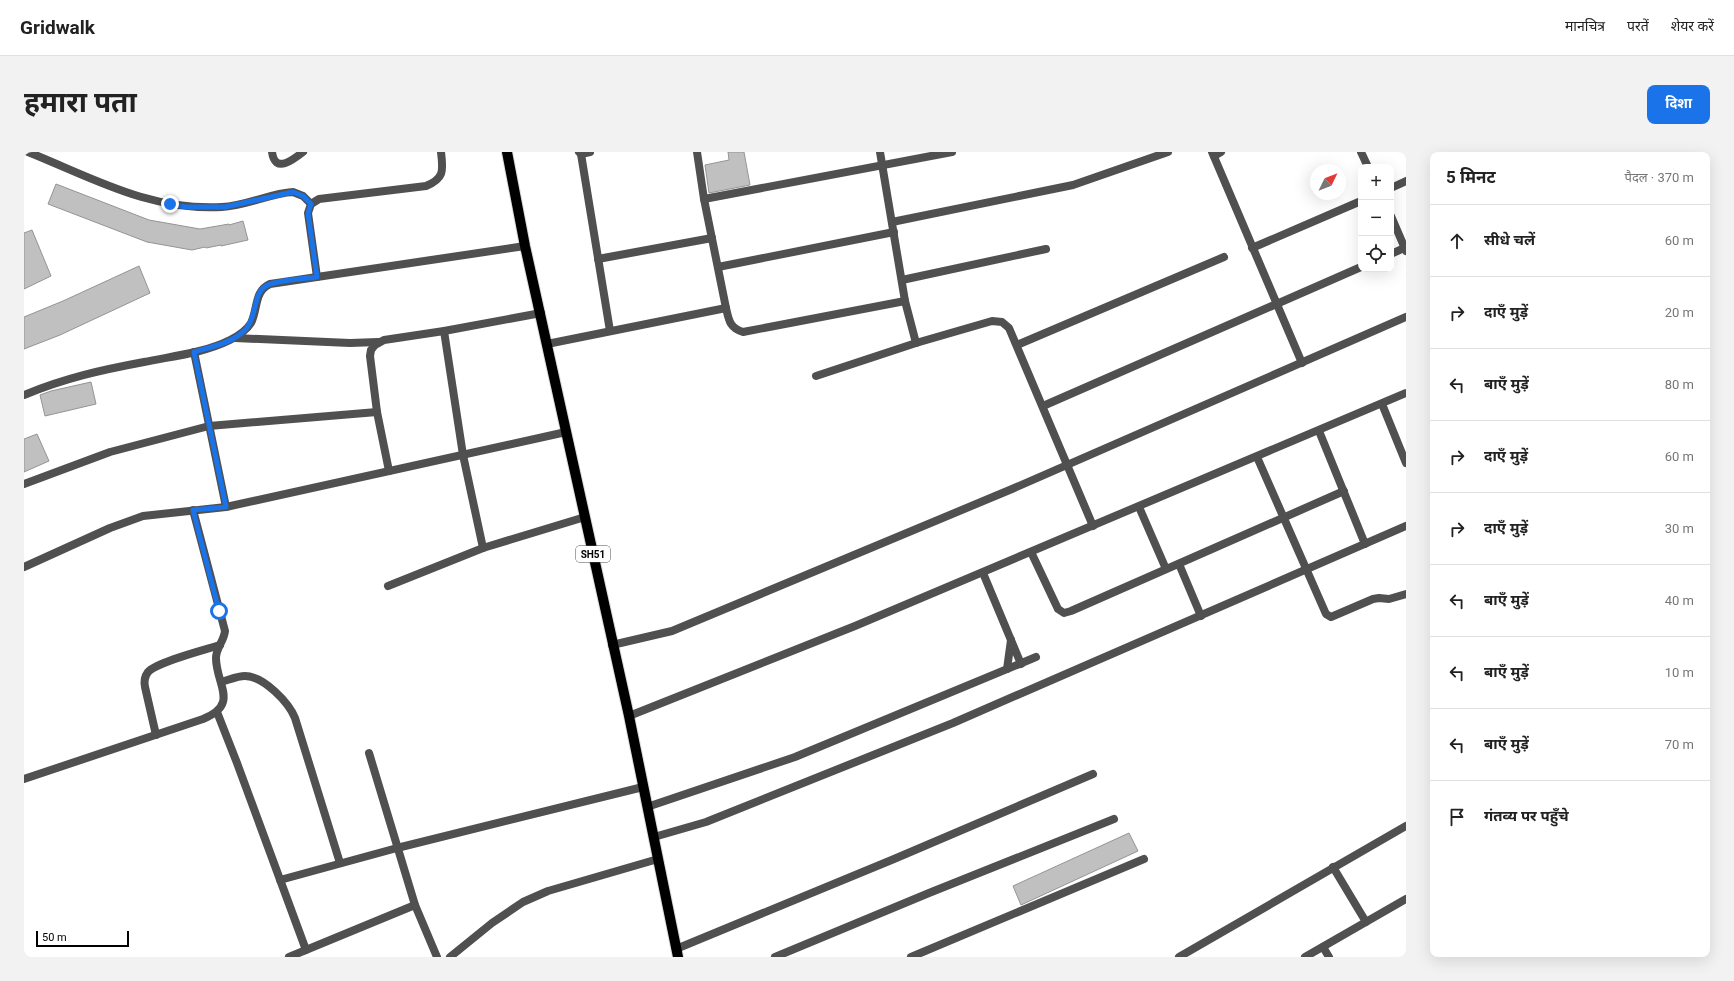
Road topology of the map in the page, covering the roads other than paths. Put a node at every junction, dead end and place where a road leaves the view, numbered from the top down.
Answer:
1 (28, 152) edge
2 (272, 152) edge
3 (303, 152) edge
4 (441, 152) edge
5 (507, 152) edge
6 (590, 152) edge
7 (697, 152) edge
8 (880, 152) edge
9 (952, 152) edge
10 (1360, 152) edge
11 (580, 153) edge
12 (1164, 153) edge
13 (1216, 153) edge
14 (1366, 164) edge
15 (883, 165) junction
16 (1406, 181) edge
17 (1394, 187) edge
18 (704, 199) junction
19 (1358, 202) edge
20 (311, 204) junction
21 (892, 222) junction
22 (1394, 223) edge
23 (894, 232) junction
24 (712, 238) junction
25 (525, 246) junction
26 (1252, 248) junction
27 (1046, 249) dead end
28 (1406, 249) edge
29 (1394, 253) edge
30 (1224, 257) dead end
31 (598, 259) junction
32 (718, 267) junction
33 (1358, 269) edge
34 (317, 277) junction
35 (902, 280) junction
36 (906, 301) junction
37 (1277, 305) junction
38 (726, 308) junction
39 (541, 314) junction
40 (1406, 317) edge
41 (444, 331) junction
42 (610, 331) junction
43 (234, 338) junction
44 (378, 342) junction
45 (916, 343) junction
46 (547, 344) junction
47 (1017, 346) junction
48 (194, 352) junction
49 (1302, 363) junction
50 (816, 376) dead end
51 (1406, 394) edge
52 (24, 395) edge
53 (1382, 404) junction
54 (1043, 406) junction
55 (377, 412) junction
56 (209, 426) junction
57 (1319, 431) junction
58 (566, 432) junction
59 (463, 455) junction
60 (1257, 457) junction
61 (1406, 463) edge
62 (1066, 464) junction
63 (389, 471) junction
64 (24, 484) edge
65 (1344, 491) junction
66 (226, 507) junction
67 (1139, 507) junction
68 (193, 510) junction
69 (585, 517) junction
70 (1283, 517) junction
71 (1093, 526) junction
72 (1406, 526) edge
73 (1365, 544) junction
74 (483, 548) junction
75 (1031, 552) junction
76 (1179, 564) junction
77 (24, 567) edge
78 (1166, 569) junction
79 (1306, 569) junction
80 (983, 573) junction
81 (388, 586) dead end
82 (1406, 594) edge
83 (1201, 616) junction
84 (1011, 640) junction
85 (220, 645) junction
86 (612, 645) junction
87 (1036, 657) dead end
88 (1021, 664) junction
89 (1007, 669) junction
90 (221, 682) junction
91 (217, 712) junction
92 (629, 716) junction
93 (156, 735) junction
94 (369, 753) dead end
95 (1093, 774) dead end
96 (24, 779) edge
97 (643, 787) junction
98 (647, 807) junction
99 (1114, 819) dead end
100 (1406, 826) edge
101 (654, 837) junction
102 (397, 848) junction
103 (658, 859) junction
104 (1144, 859) dead end
105 (340, 863) junction
106 (1333, 867) junction
107 (280, 880) junction
108 (1406, 899) edge
109 (415, 905) junction
110 (1366, 922) junction
111 (1323, 947) junction
112 (306, 950) junction
113 (677, 953) edge
114 (289, 957) edge
115 (438, 957) edge
116 (450, 957) edge
117 (775, 957) edge
118 (911, 957) edge
119 (1179, 957) edge
120 (1305, 957) edge
121 (1329, 957) edge

1 - 20 street
2 - 3 street
4 - 20 street
5 - 25 main road, SH51
6 - 11 street
7 - 18 street
8 - 15 street
9 - 15 street
10 - 14 street
11 - 31 street
12 - 21 street
13 - 26 street
15 - 18 street
15 - 21 street
16 - 17 street
18 - 24 street
19 - 26 street
20 - 34 street
21 - 23 street
22 - 28 street
23 - 32 street
23 - 35 street
24 - 31 street
24 - 32 street
25 - 34 street
25 - 39 main road, SH51
26 - 37 street
27 - 35 street
28 - 29 street
30 - 47 street
31 - 42 street
32 - 38 street
33 - 37 street
34 - 43 street
35 - 36 street
36 - 38 street
36 - 45 street
37 - 49 street
37 - 54 street
38 - 42 street
39 - 41 street
39 - 46 main road, SH51
40 - 49 street
41 - 44 street
41 - 59 street
42 - 46 street
43 - 44 street
43 - 48 street
44 - 55 street
45 - 47 street
45 - 50 street
46 - 58 main road, SH51
47 - 54 street
48 - 52 street
48 - 56 street
49 - 62 street
51 - 53 street
53 - 57 street
53 - 61 street
54 - 62 street
55 - 56 street
55 - 63 street
56 - 64 street
56 - 66 street
57 - 60 street
57 - 65 street
58 - 59 street
58 - 69 main road, SH51
59 - 63 street
59 - 74 street
60 - 67 street
60 - 70 street
62 - 71 street
62 - 86 street
63 - 66 street
65 - 70 street
65 - 73 street
66 - 68 street
67 - 71 street
67 - 78 street
68 - 77 street
68 - 85 street
69 - 74 street
69 - 86 main road, SH51
70 - 76 street
70 - 79 street
71 - 75 street
72 - 73 street
73 - 79 street
74 - 81 street
75 - 78 street
75 - 80 street
76 - 78 street
76 - 83 street
79 - 82 street
79 - 83 street
80 - 84 street
80 - 92 street
83 - 101 street
84 - 88 street
84 - 89 street
85 - 90 street
85 - 93 street
86 - 92 main road, SH51
87 - 88 street
88 - 89 street
89 - 98 street
90 - 91 street
90 - 105 street
91 - 93 street
91 - 107 street
92 - 97 main road, SH51
93 - 96 street
94 - 102 street
95 - 113 street
97 - 98 main road, SH51
97 - 102 street
98 - 101 main road, SH51
99 - 117 street
100 - 106 street
101 - 103 main road, SH51
102 - 105 street
102 - 109 street
103 - 113 main road, SH51
103 - 116 street
104 - 118 street
105 - 107 street
106 - 110 street
106 - 119 street
107 - 112 street
108 - 110 street
109 - 112 street
109 - 115 street
110 - 111 street
111 - 120 street
111 - 121 street
112 - 114 street

